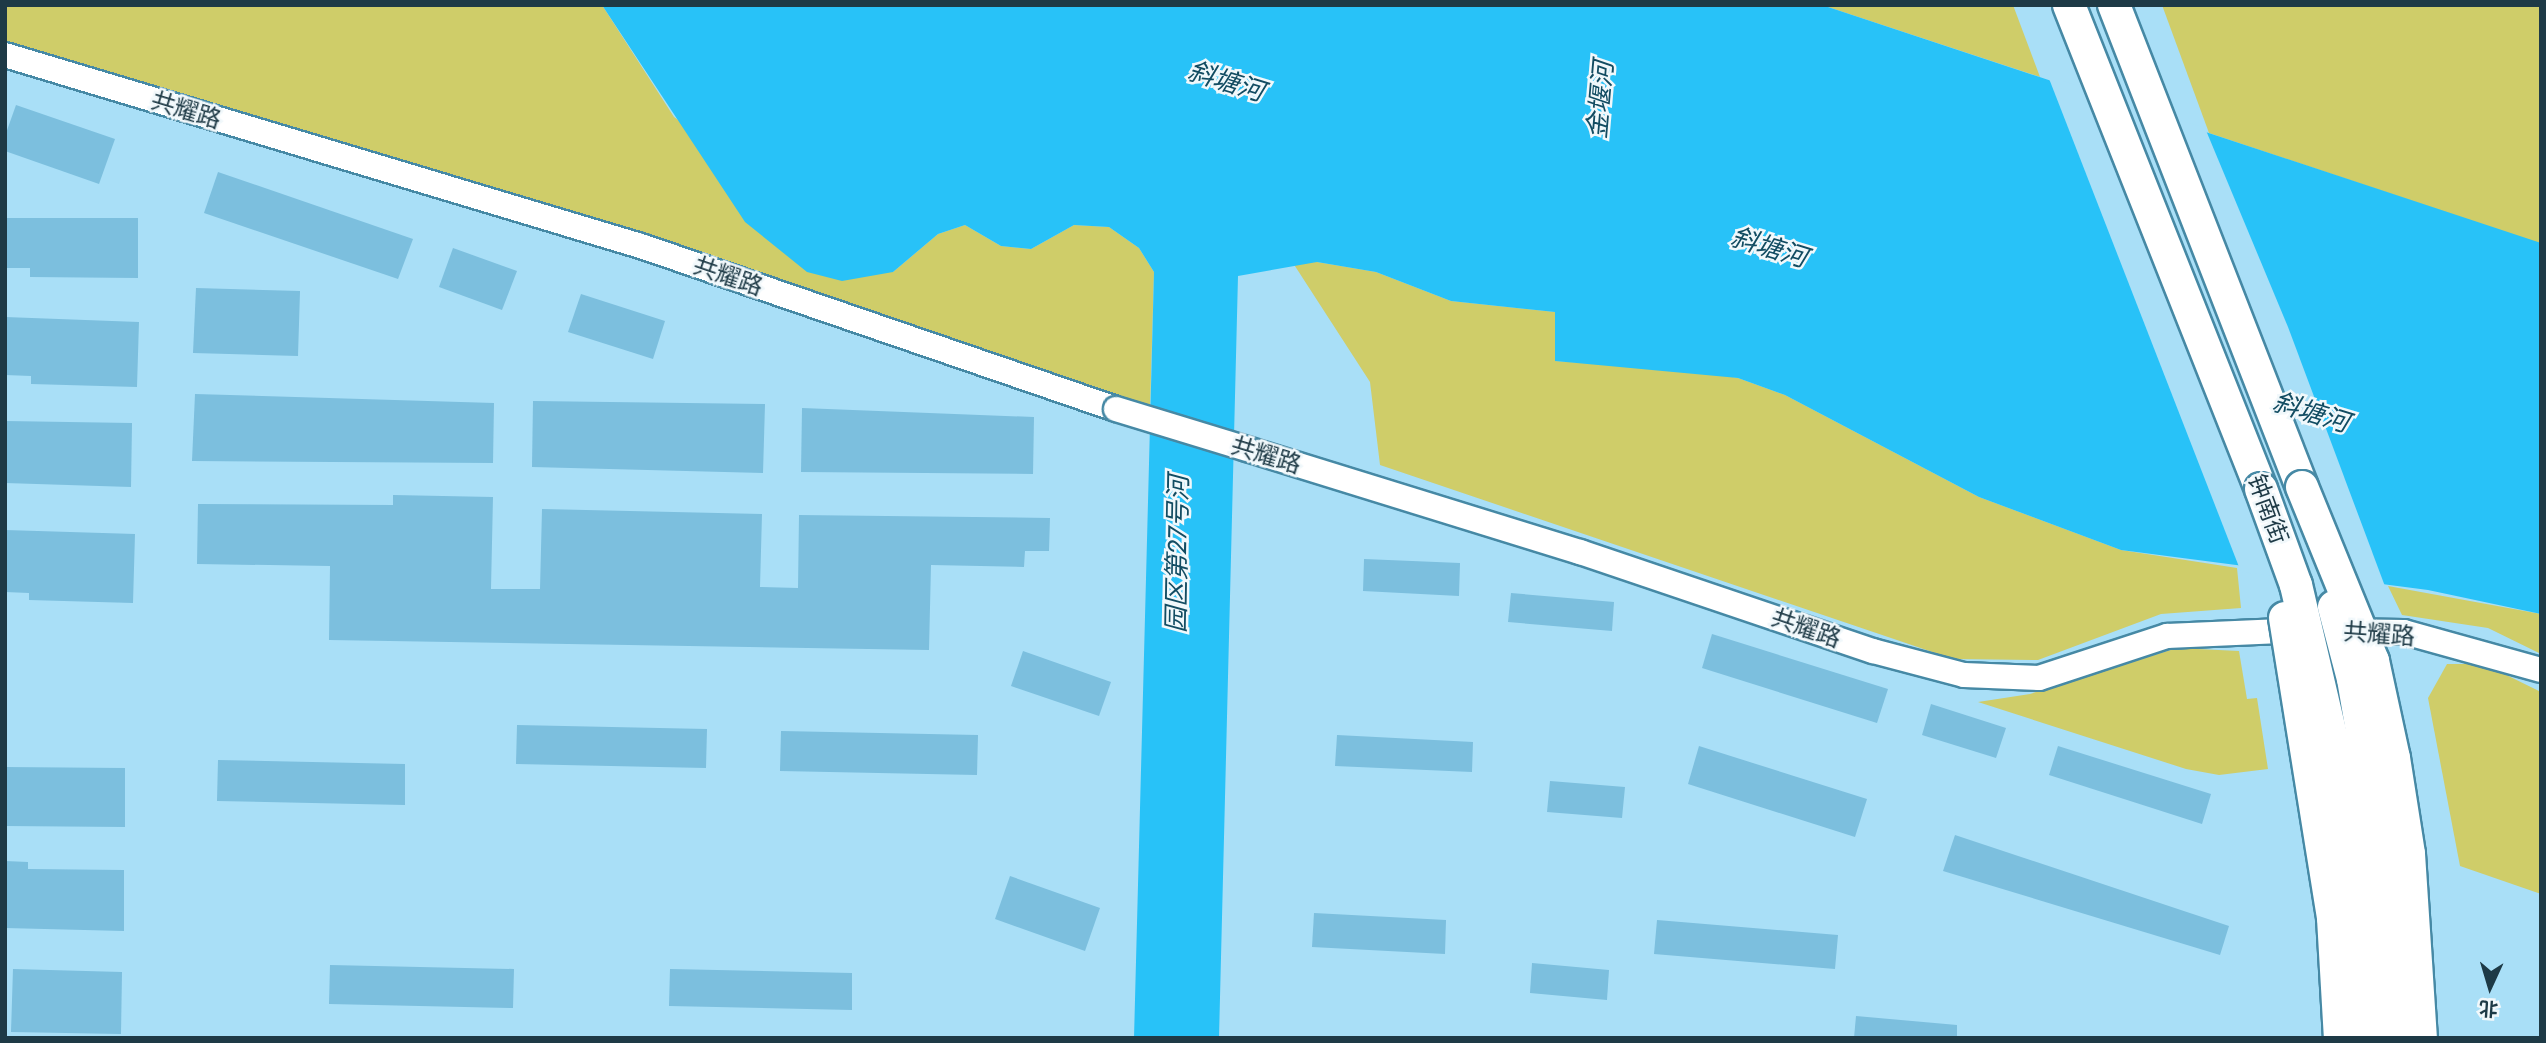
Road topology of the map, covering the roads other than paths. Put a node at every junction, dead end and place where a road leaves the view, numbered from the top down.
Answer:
1 (2069, 5) edge
2 (2114, 5) edge
3 (5, 55) edge
4 (2302, 487) junction
5 (2261, 489) junction
6 (2541, 670) edge
7 (2340, 1038) edge
8 (2368, 1038) edge
9 (2394, 1038) edge
10 (2421, 1038) edge

1 - 5 main road, 钟南街
2 - 4 main road, 钟南街
3 - 6 street, 共耀路, bridge
4 - 9 main road, 钟南街, bridge
4 - 10 main road, bridge
5 - 7 main road, bridge
5 - 8 main road, 钟南街, bridge

